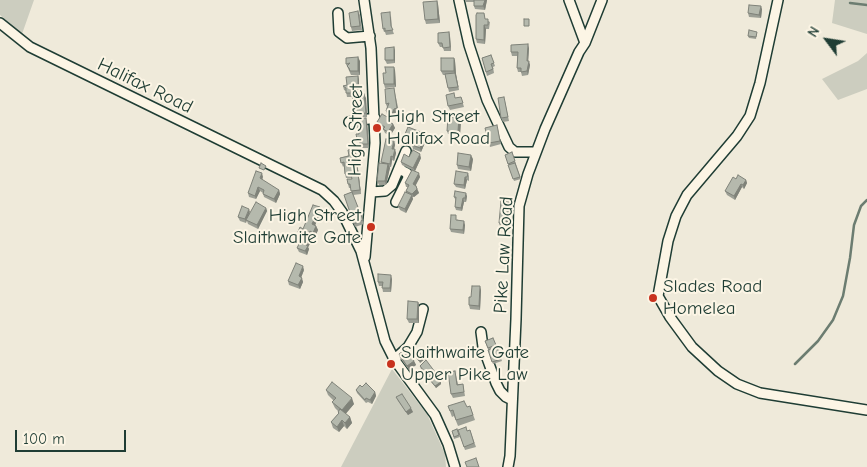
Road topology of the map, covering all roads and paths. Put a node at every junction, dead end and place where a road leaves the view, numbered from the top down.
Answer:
1 (364, 0) edge
2 (459, 0) edge
3 (569, 0) edge
4 (602, 0) edge
5 (778, 0) edge
6 (338, 13) dead end
7 (0, 23) edge
8 (370, 36) junction
9 (585, 43) junction
10 (375, 118) junction
11 (349, 122) dead end
12 (406, 151) dead end
13 (536, 152) junction
14 (398, 169) junction
15 (371, 192) junction
16 (396, 202) dead end
17 (365, 260) junction
18 (423, 309) dead end
19 (482, 332) dead end
20 (394, 359) junction
21 (512, 400) junction
22 (865, 409) edge
23 (455, 467) edge
24 (508, 467) edge

1 - 8 street, High Street
2 - 13 street
3 - 9 street
4 - 9 street, Pike Law Road
5 - 22 street
6 - 8 street
7 - 17 street, Halifax Road
8 - 10 street, High Street
9 - 13 street, Pike Law Road
10 - 11 street
10 - 15 street, High Street
12 - 14 street
13 - 21 street, Pike Law Road
14 - 15 street
14 - 16 street
15 - 17 street, High Street
17 - 20 street
18 - 20 street
19 - 21 street
20 - 23 street
21 - 24 street, Pike Law Road

